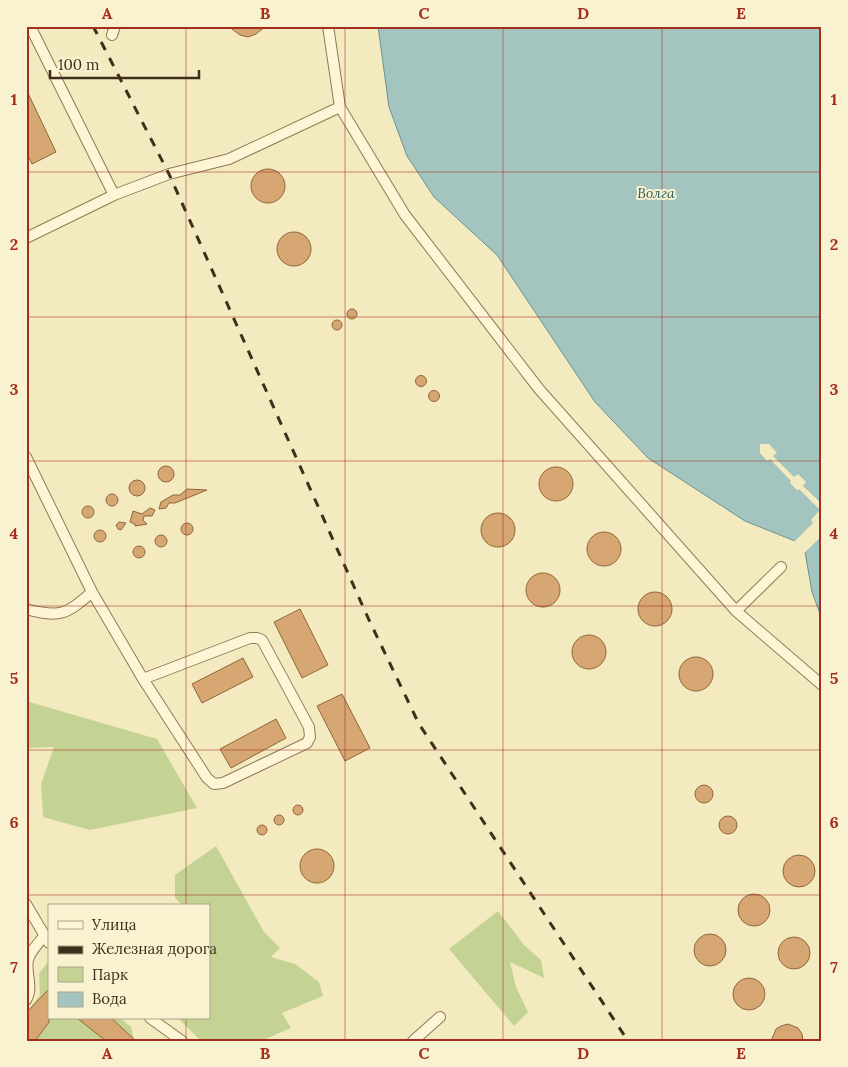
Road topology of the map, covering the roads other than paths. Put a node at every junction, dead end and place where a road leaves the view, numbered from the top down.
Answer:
1 (30, 26) edge
2 (328, 26) edge
3 (340, 107) junction
4 (114, 195) junction
5 (26, 238) edge
6 (26, 457) edge
7 (781, 567) dead end
8 (92, 592) junction
9 (26, 609) edge
10 (736, 610) junction
11 (143, 679) junction
12 (822, 685) edge
13 (26, 904) edge
14 (46, 939) edge
15 (26, 1000) edge
16 (440, 1017) dead end
17 (153, 1020) edge
18 (182, 1041) edge
19 (413, 1041) edge

1 - 4 street
2 - 3 street
3 - 4 street
3 - 10 street
4 - 5 street
6 - 8 street
7 - 10 street
8 - 9 street
8 - 11 street
10 - 12 street
11 - 11 street
13 - 14 street
14 - 15 street
16 - 19 street
17 - 18 street

